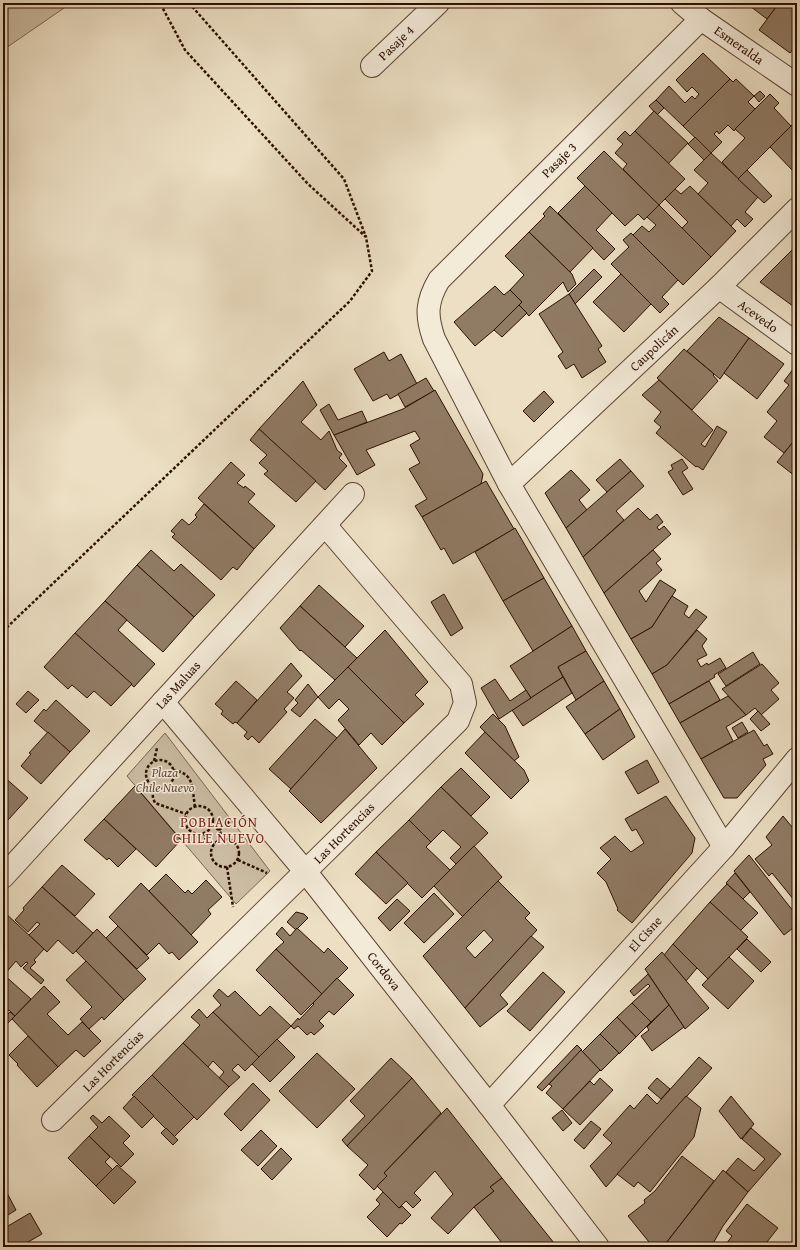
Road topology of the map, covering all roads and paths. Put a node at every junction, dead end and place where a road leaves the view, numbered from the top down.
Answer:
1 (160, 3) edge
2 (189, 3) edge
3 (438, 3) edge
4 (682, 3) edge
5 (700, 19) junction
6 (372, 66) dead end
7 (797, 85) edge
8 (797, 210) edge
9 (366, 237) junction
10 (719, 287) junction
11 (797, 344) edge
12 (509, 484) junction
13 (353, 494) dead end
14 (325, 525) junction
15 (3, 631) edge
16 (163, 702) junction
17 (797, 759) edge
18 (173, 770) junction
19 (152, 785) junction
20 (195, 807) junction
21 (186, 814) junction
22 (235, 816) dead end
23 (212, 826) junction
24 (219, 830) junction
25 (205, 834) junction
26 (223, 838) junction
27 (214, 845) junction
28 (724, 847) junction
29 (238, 860) junction
30 (227, 867) junction
31 (305, 871) junction
32 (270, 875) dead end
33 (3, 877) edge
34 (233, 908) dead end
35 (490, 1105) junction
36 (53, 1120) dead end
37 (598, 1247) edge

1 - 9 path
2 - 9 path
3 - 6 street, Pasaje 4
4 - 5 street, Esmeralda
5 - 7 street, Esmeralda
5 - 12 street, Pasaje 3
8 - 10 street, Caupolicán
9 - 15 path
10 - 11 street, Acevedo
10 - 12 street, Caupolicán
12 - 28 street
13 - 14 street, Las Maluas
14 - 16 street, Las Maluas
14 - 31 street, Las Hortencias
16 - 31 street, Cordova
16 - 33 street, Las Maluas
17 - 28 street, El Cisne
18 - 19 path
18 - 19 path
18 - 20 path
19 - 21 path
20 - 21 path
20 - 23 path
21 - 25 path
22 - 24 path
23 - 24 path
23 - 25 path
24 - 26 path
25 - 27 path
26 - 27 path
26 - 29 path
27 - 30 path
28 - 35 street, El Cisne
29 - 30 path
29 - 32 path
30 - 34 path
31 - 35 street, Cordova
31 - 36 street, Las Hortencias
35 - 37 street, Cordova

